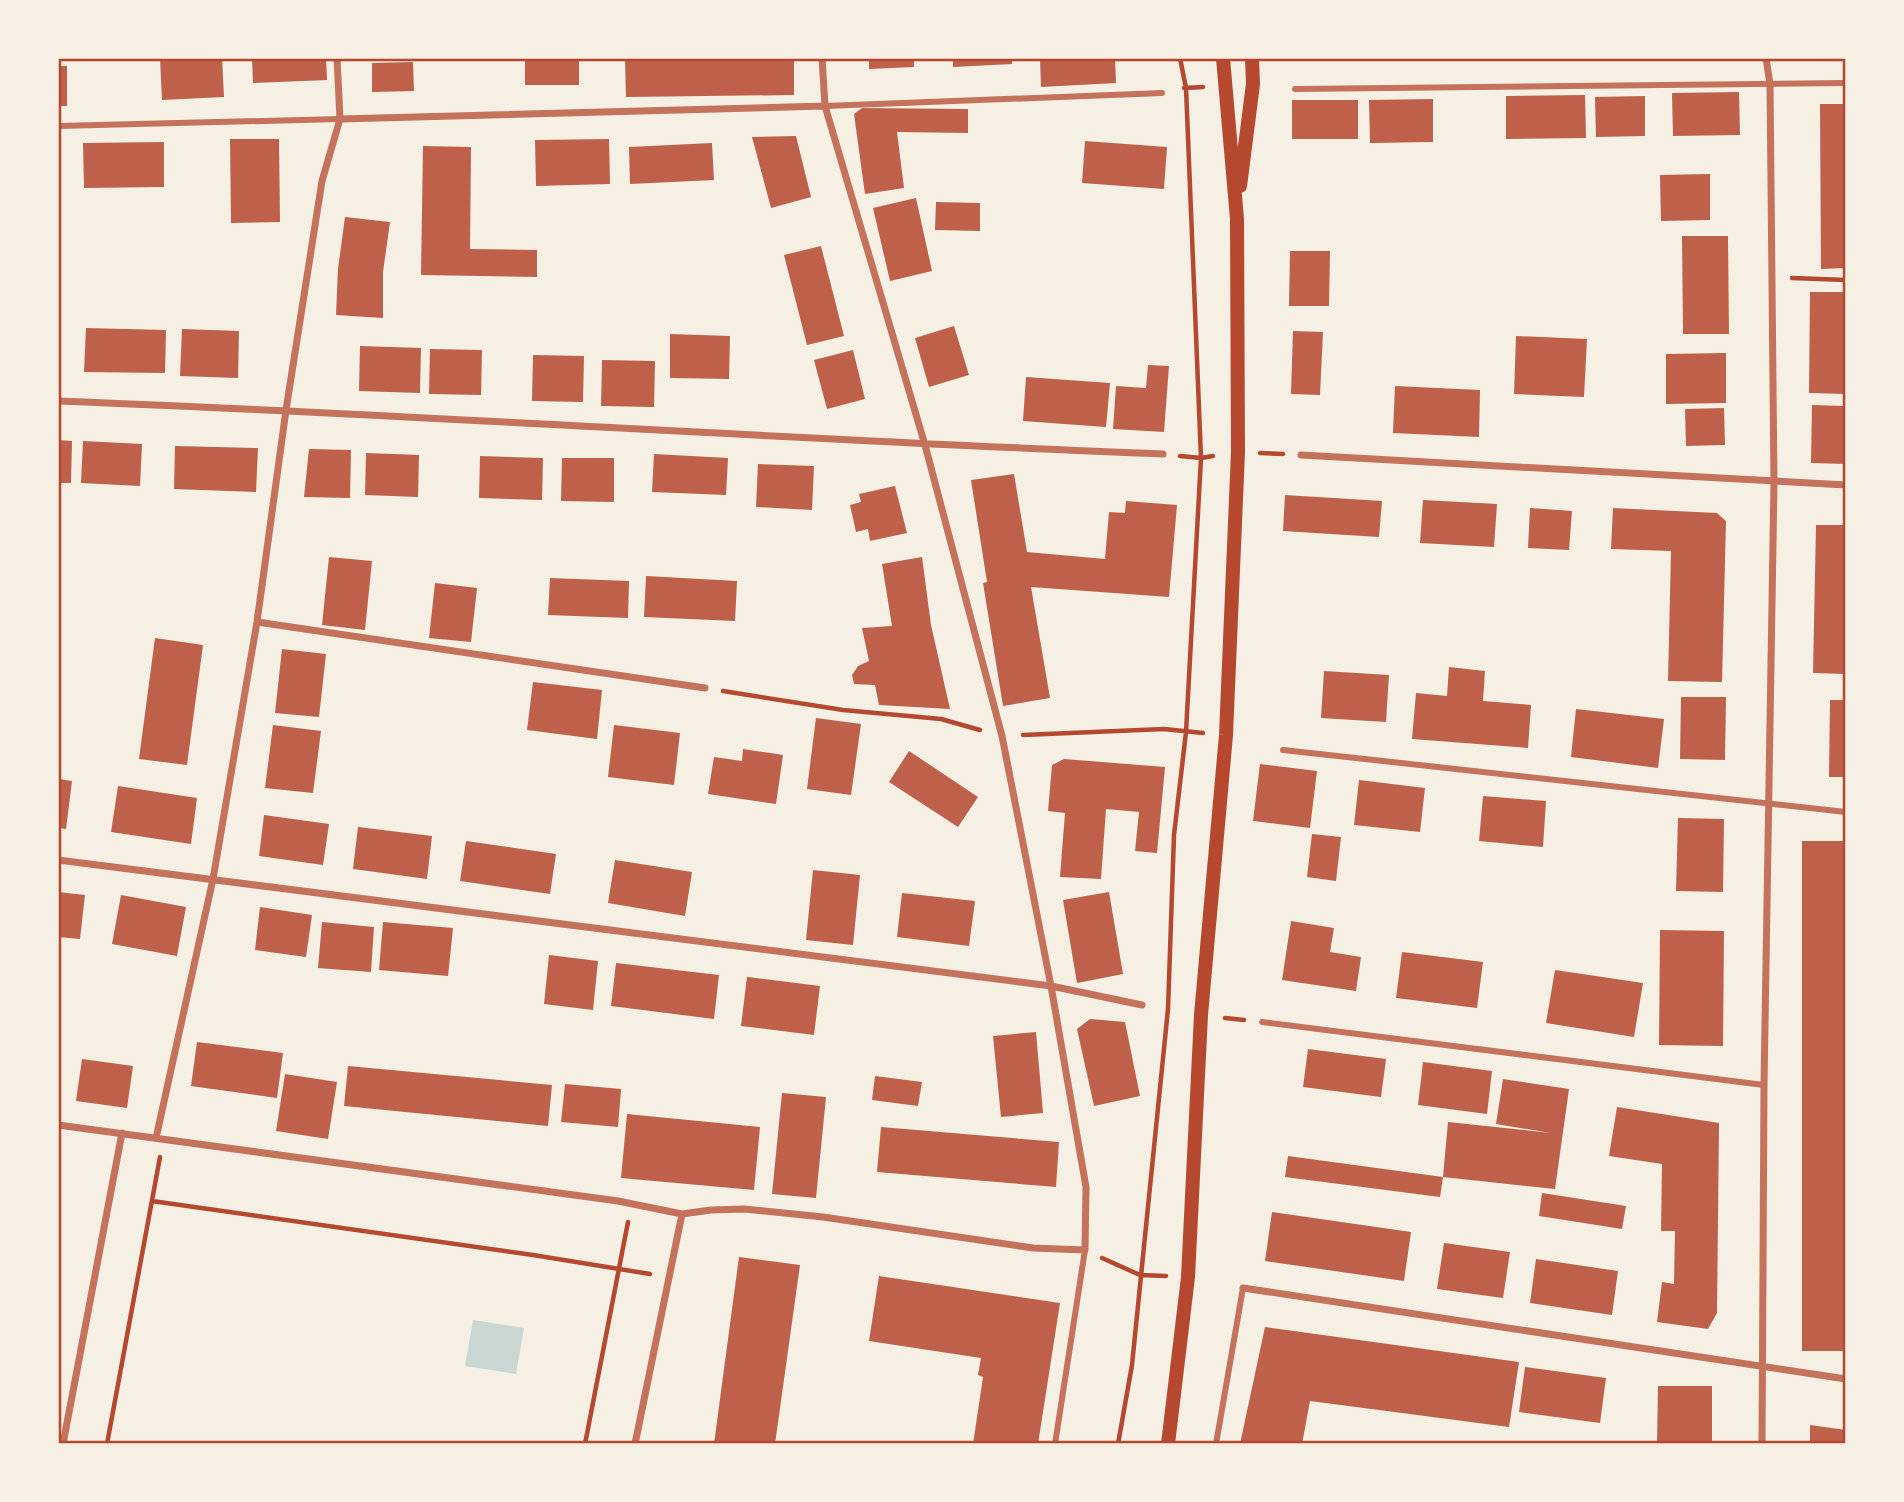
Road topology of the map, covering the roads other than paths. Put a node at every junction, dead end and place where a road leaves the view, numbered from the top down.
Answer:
1 (337, 58) edge
2 (822, 58) edge
3 (1223, 58) edge
4 (1252, 58) edge
5 (1766, 58) edge
6 (1846, 83) edge
7 (1770, 84) junction
8 (1295, 89) dead end
9 (1162, 93) road end
10 (825, 106) junction
11 (340, 119) junction
12 (58, 126) edge
13 (1237, 219) junction
14 (58, 401) edge
15 (286, 410) junction
16 (925, 445) junction
17 (1163, 454) dead end
18 (1301, 455) dead end
19 (1774, 483) junction
20 (1846, 485) edge
21 (257, 622) junction
22 (705, 688) dead end
23 (1283, 750) dead end
24 (1769, 803) junction
25 (1846, 812) edge
26 (58, 860) edge
27 (213, 880) junction
28 (1051, 986) junction
29 (1142, 1005) dead end
30 (1262, 1022) dead end
31 (1764, 1086) junction
32 (58, 1125) edge
33 (122, 1133) junction
34 (160, 1138) junction
35 (682, 1214) junction
36 (1085, 1250) junction
37 (1243, 1288) joint
38 (1762, 1368) junction
39 (1846, 1379) edge
40 (63, 1444) edge
41 (635, 1444) edge
42 (1055, 1444) edge
43 (1168, 1444) edge
44 (1216, 1444) edge
45 (1762, 1444) edge

1 - 11 street
2 - 10 street
3 - 13 main road
4 - 13 main road
5 - 7 street
6 - 7 street
7 - 8 street
7 - 19 street
9 - 10 street
10 - 11 street
10 - 16 street
11 - 12 street
11 - 15 street
13 - 43 main road
14 - 15 street
15 - 16 street
15 - 21 street
16 - 17 street
16 - 28 street
18 - 19 street
19 - 20 street
19 - 24 street
21 - 22 street
21 - 27 street
23 - 24 street
24 - 25 street
24 - 31 street
26 - 27 street
27 - 28 street
27 - 34 street
28 - 29 street
28 - 36 street
30 - 31 street
31 - 38 street
32 - 33 street
33 - 34 street
33 - 40 street
34 - 35 street
35 - 36 street
35 - 41 street
36 - 42 street
37 - 38 street
37 - 44 street
38 - 39 street
38 - 45 street

